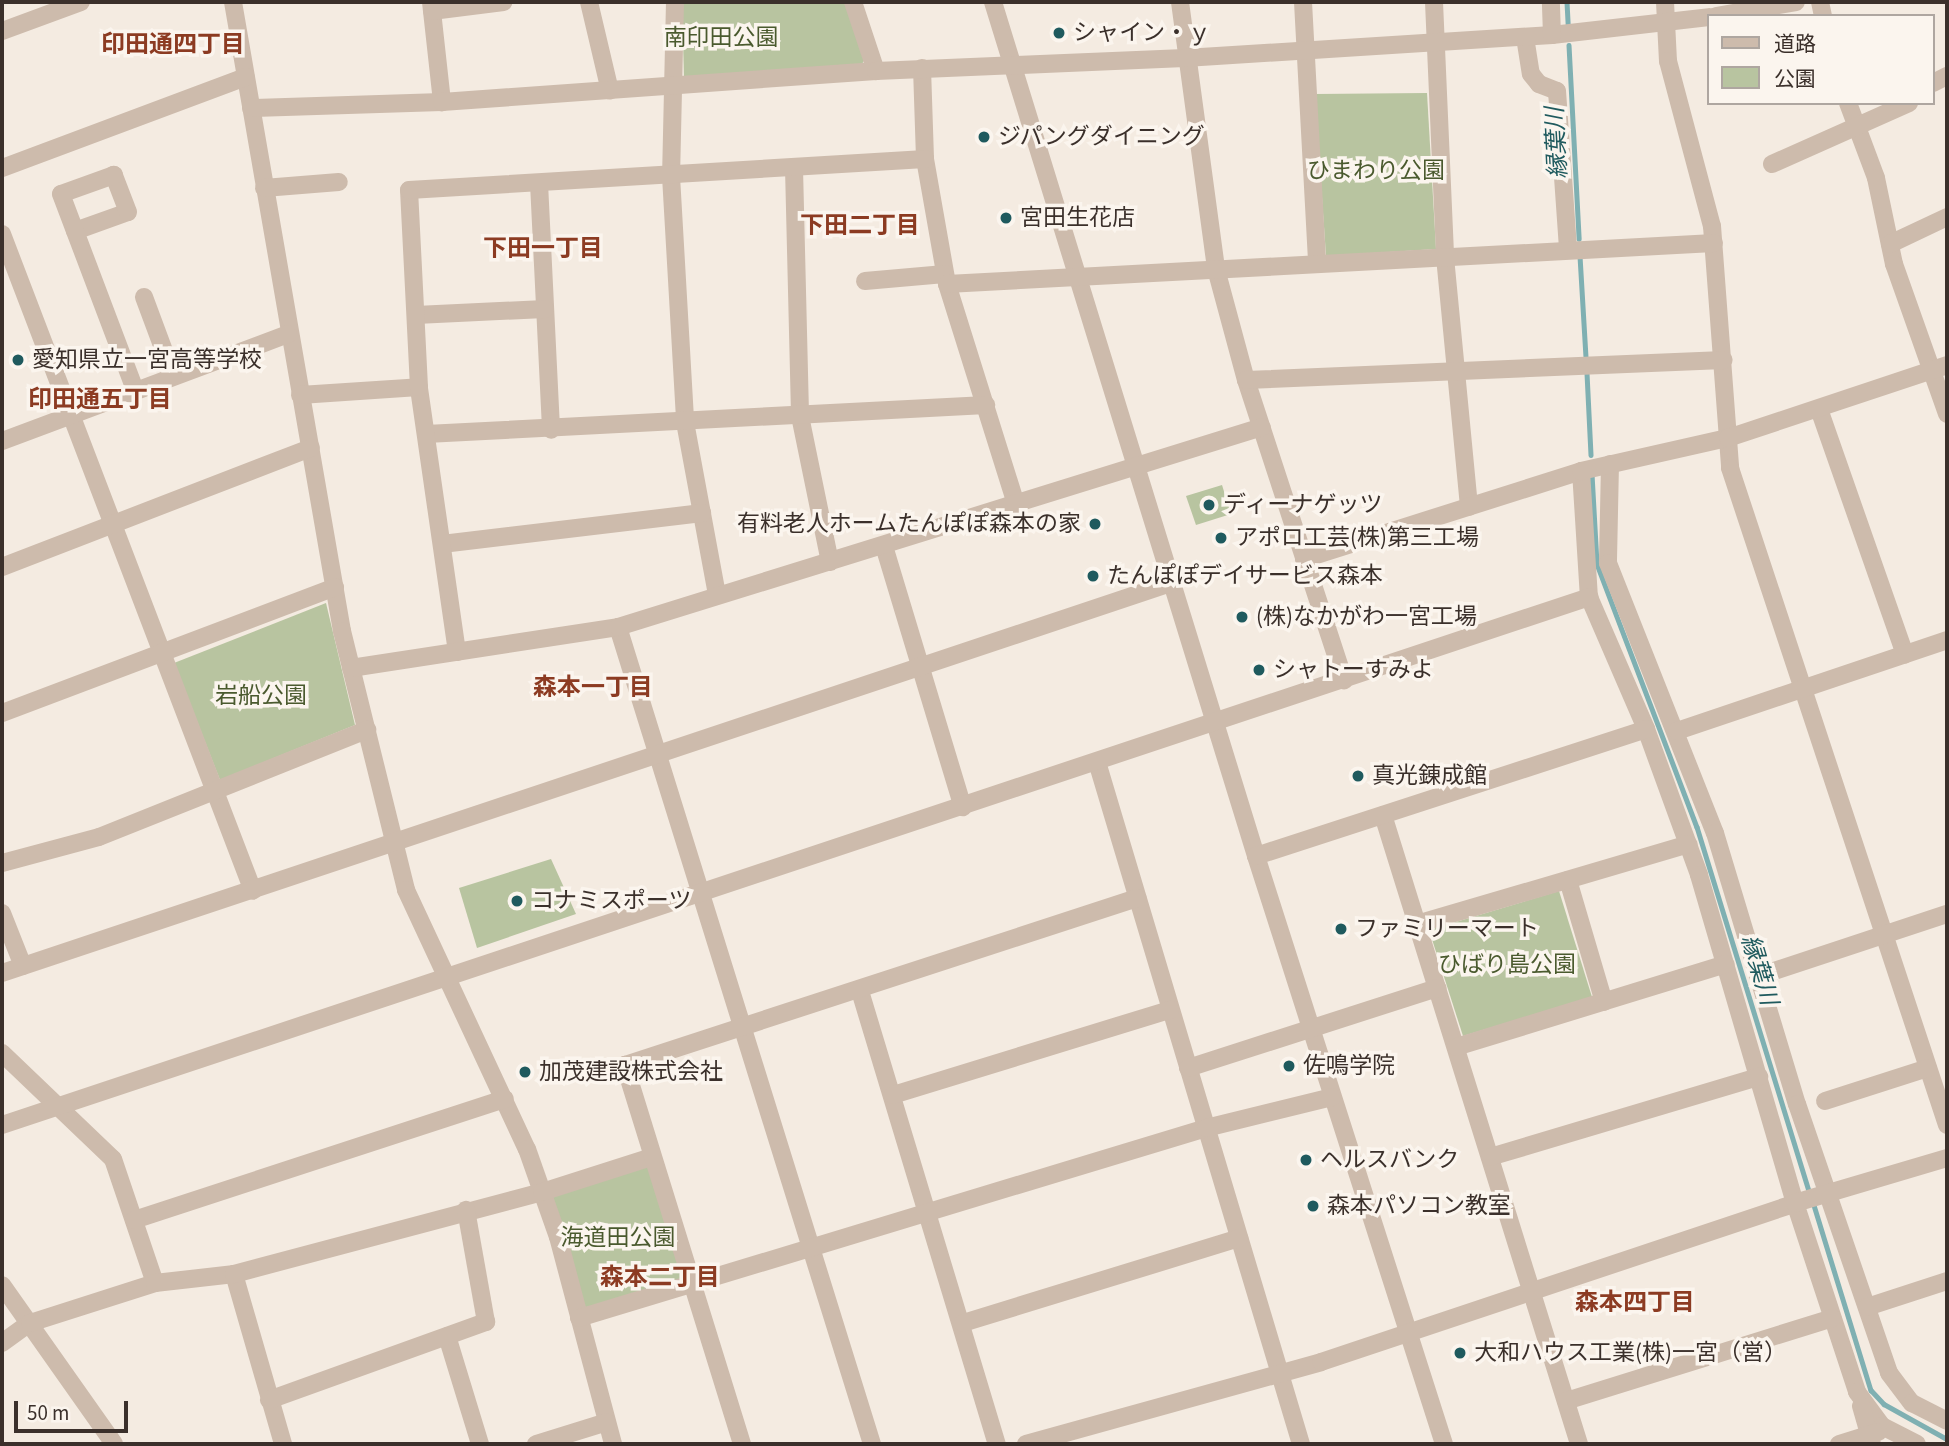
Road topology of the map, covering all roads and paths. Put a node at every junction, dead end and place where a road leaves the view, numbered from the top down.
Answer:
1 (81, 2) edge
2 (233, 2) edge
3 (503, 2) edge
4 (589, 2) edge
5 (675, 2) edge
6 (853, 2) edge
7 (993, 2) edge
8 (1180, 2) edge
9 (1303, 2) edge
10 (1434, 2) edge
11 (1551, 2) edge
12 (1665, 2) edge
13 (1796, 2) edge
14 (432, 6) edge
15 (1727, 14) edge
16 (1708, 17) edge
17 (1666, 24) junction
18 (2, 31) edge
19 (1552, 35) junction
20 (1525, 37) junction
21 (1436, 42) junction
22 (1306, 49) junction
23 (1185, 58) junction
24 (1013, 65) junction
25 (922, 68) junction
26 (876, 71) junction
27 (246, 77) junction
28 (675, 86) junction
29 (610, 91) junction
30 (442, 102) junction
31 (1849, 105) edge
32 (1905, 105) edge
33 (251, 108) junction
34 (1857, 130) junction
35 (925, 159) junction
36 (1772, 163) dead end
37 (2, 168) edge
38 (794, 168) junction
39 (671, 176) junction
40 (339, 183) dead end
41 (539, 183) junction
42 (264, 188) junction
43 (1947, 217) edge
44 (75, 231) dead end
45 (2, 234) edge
46 (1714, 243) junction
47 (1890, 244) junction
48 (1568, 250) junction
49 (1445, 257) junction
50 (1317, 264) junction
51 (1216, 270) junction
52 (1080, 277) junction
53 (946, 279) junction
54 (865, 281) dead end
55 (144, 297) dead end
56 (545, 309) junction
57 (416, 315) junction
58 (288, 334) junction
59 (1724, 360) junction
60 (1939, 368) edge
61 (1458, 371) junction
62 (173, 375) junction
63 (1246, 380) junction
64 (419, 387) junction
65 (135, 390) junction
66 (300, 394) junction
67 (986, 405) junction
68 (1819, 409) junction
69 (72, 414) junction
70 (1947, 414) edge
71 (800, 416) junction
72 (685, 422) junction
73 (1262, 428) junction
74 (551, 430) junction
75 (426, 434) junction
76 (1728, 438) junction
77 (2, 441) edge
78 (311, 448) junction
79 (1610, 464) junction
80 (1138, 465) junction
81 (1581, 471) junction
82 (1016, 504) junction
83 (1469, 507) junction
84 (702, 513) junction
85 (115, 525) junction
86 (442, 544) junction
87 (884, 546) junction
88 (1304, 559) junction
89 (830, 562) junction
90 (2, 567) edge
91 (1174, 582) junction
92 (335, 587) junction
93 (718, 595) junction
94 (1589, 597) junction
95 (618, 626) junction
96 (1947, 640) edge
97 (457, 652) junction
98 (163, 653) junction
99 (1905, 654) junction
100 (351, 668) junction
101 (919, 668) junction
102 (1344, 680) junction
103 (1801, 691) junction
104 (2, 713) edge
105 (1218, 722) junction
106 (1646, 729) junction
107 (367, 730) junction
108 (1677, 730) junction
109 (659, 755) junction
110 (1097, 762) junction
111 (215, 792) junction
112 (963, 807) junction
113 (1382, 815) junction
114 (394, 844) junction
115 (1688, 844) junction
116 (1256, 856) junction
117 (2, 863) edge
118 (1568, 880) junction
119 (701, 889) junction
120 (253, 891) junction
121 (1137, 898) junction
122 (2, 913) edge
123 (1947, 914) edge
124 (1417, 924) junction
125 (1881, 936) junction
126 (1726, 964) junction
127 (23, 966) junction
128 (2, 973) edge
129 (444, 975) junction
130 (1759, 976) junction
131 (1437, 988) junction
132 (860, 991) junction
133 (1604, 1002) junction
134 (1170, 1010) junction
135 (743, 1027) junction
136 (1311, 1029) junction
137 (1456, 1047) junction
138 (2, 1053) edge
139 (1188, 1068) junction
140 (1927, 1068) junction
141 (1759, 1077) junction
142 (893, 1095) junction
143 (1332, 1097) junction
144 (505, 1099) junction
145 (1825, 1101) dead end
146 (61, 1105) junction
147 (2, 1125) edge
148 (1947, 1125) edge
149 (1206, 1128) junction
150 (652, 1157) junction
151 (1490, 1157) junction
152 (1947, 1158) edge
153 (542, 1192) junction
154 (1826, 1194) junction
155 (1798, 1203) junction
156 (466, 1210) junction
157 (930, 1212) junction
158 (134, 1220) junction
159 (1239, 1238) junction
160 (814, 1248) junction
161 (234, 1274) junction
162 (1947, 1281) edge
163 (155, 1283) junction
164 (2, 1285) edge
165 (693, 1285) junction
166 (1534, 1293) junction
167 (1867, 1307) junction
168 (579, 1318) junction
169 (1832, 1318) junction
170 (30, 1323) junction
171 (963, 1323) junction
172 (1409, 1334) junction
173 (447, 1336) junction
174 (2, 1343) edge
175 (1279, 1370) junction
176 (1857, 1392) junction
177 (269, 1400) junction
178 (1566, 1401) junction
179 (1943, 1416) edge
180 (607, 1422) junction
181 (1888, 1429) junction
182 (1870, 1440) edge
183 (114, 1444) edge
184 (283, 1444) edge
185 (480, 1444) edge
186 (536, 1444) edge
187 (612, 1444) edge
188 (742, 1444) edge
189 (872, 1444) edge
190 (997, 1444) edge
191 (1026, 1444) edge
192 (1301, 1444) edge
193 (1444, 1444) edge
194 (1579, 1444) edge
195 (1839, 1444) edge
196 (1917, 1444) edge

1 - 18 street
2 - 27 street
3 - 14 street
4 - 29 street
5 - 28 street
6 - 26 street
7 - 24 street
8 - 23 street
9 - 22 street
10 - 21 street
11 - 19 street
12 - 17 street
13 - 15 street
14 - 30 street
16 - 17 street
17 - 19 street
17 - 46 street
19 - 20 street
20 - 21 street
20 - 48 street
21 - 22 street
21 - 49 street
22 - 23 street
22 - 50 street
23 - 24 street
23 - 51 street
24 - 25 street
24 - 52 street
25 - 26 street
25 - 35 street
26 - 28 street
27 - 33 street
27 - 37 street
28 - 29 street
28 - 39 street
29 - 30 street
30 - 33 street
31 - 34 street
32 - 34 street
33 - 42 street
34 - 36 street
34 - 47 street
35 - 38 street
35 - 53 street
38 - 39 street
38 - 71 street
39 - 41 street
39 - 72 street
40 - 42 street
41 - 56 street
41 - 57 street
42 - 58 street
43 - 47 street
44 - 65 street
45 - 69 street
46 - 48 street
46 - 59 street
47 - 60 street
48 - 49 street
49 - 50 street
49 - 61 street
50 - 51 street
51 - 52 street
51 - 63 street
52 - 53 street
52 - 80 street
53 - 54 street
53 - 67 street
55 - 62 street
56 - 57 street
56 - 74 street
57 - 64 street
58 - 62 street
58 - 66 street
59 - 61 street
59 - 76 street
60 - 68 street
60 - 70 street
61 - 63 street
61 - 83 street
62 - 65 street
63 - 73 street
64 - 66 street
64 - 75 street
65 - 69 street
66 - 78 street
67 - 71 street
67 - 82 street
68 - 76 street
68 - 99 street
69 - 77 street
69 - 85 street
71 - 72 street
71 - 89 street
72 - 74 street
72 - 84 street
73 - 80 street
73 - 88 street
74 - 75 street
75 - 86 street
76 - 79 street
76 - 103 street
78 - 85 street
78 - 92 street
79 - 81 street
79 - 108 street
80 - 82 street
80 - 91 street
81 - 83 street
81 - 94 street
82 - 87 street
83 - 88 street
84 - 86 street
84 - 93 street
85 - 90 street
85 - 98 street
86 - 97 street
87 - 89 street
87 - 101 street
88 - 102 street
89 - 93 street
91 - 101 street
91 - 105 street
92 - 98 street
92 - 100 street
93 - 95 street
94 - 102 street
94 - 106 street
95 - 97 street
95 - 109 street
96 - 99 street
97 - 100 street
98 - 104 street
98 - 111 street
99 - 103 street
100 - 107 street
101 - 109 street
101 - 112 street
102 - 105 street
103 - 108 street
103 - 125 street
105 - 110 street
105 - 116 street
106 - 113 street
106 - 115 street
107 - 111 street
107 - 114 street
108 - 130 street
109 - 114 street
109 - 119 street
110 - 112 street
110 - 121 street
111 - 117 street
111 - 120 street
112 - 119 street
113 - 116 street
113 - 124 street
114 - 120 street
114 - 129 street
115 - 118 street
115 - 126 street
116 - 136 street
118 - 124 street
118 - 133 street
119 - 129 street
119 - 135 street
120 - 127 street
121 - 132 street
121 - 134 street
122 - 127 street
123 - 125 street
124 - 131 street
125 - 130 street
125 - 140 street
126 - 133 street
126 - 141 street
127 - 128 street
129 - 144 street
129 - 146 street
130 - 154 street
131 - 136 street
131 - 137 street
132 - 135 street
132 - 142 street
133 - 137 street
134 - 139 street
134 - 142 street
135 - 150 street
135 - 160 street
136 - 139 street
136 - 143 street
137 - 151 street
138 - 146 street
139 - 149 street
140 - 145 street
140 - 148 street
141 - 151 street
141 - 155 street
142 - 157 street
143 - 149 street
143 - 172 street
144 - 153 street
144 - 158 street
146 - 147 street
146 - 158 street
149 - 157 street
149 - 159 street
150 - 153 street
150 - 165 street
151 - 166 street
152 - 154 street
153 - 156 street
153 - 168 street
154 - 155 street
154 - 167 street
155 - 166 street
155 - 169 street
156 - 161 street
156 - 173 street
157 - 160 street
157 - 171 street
158 - 163 street
159 - 171 street
159 - 175 street
160 - 165 street
160 - 189 street
161 - 163 street
161 - 177 street
162 - 167 street
163 - 170 street
164 - 170 street
165 - 168 street
165 - 188 street
166 - 172 street
166 - 178 street
167 - 179 street
168 - 180 street
169 - 176 street
169 - 178 street
170 - 174 street
170 - 183 street
171 - 190 street
172 - 175 street
172 - 193 street
173 - 177 street
173 - 185 street
175 - 191 street
175 - 192 street
176 - 181 street
176 - 182 street
177 - 184 street
178 - 194 street
180 - 186 street
180 - 187 street
181 - 182 street
181 - 196 street
182 - 195 street

